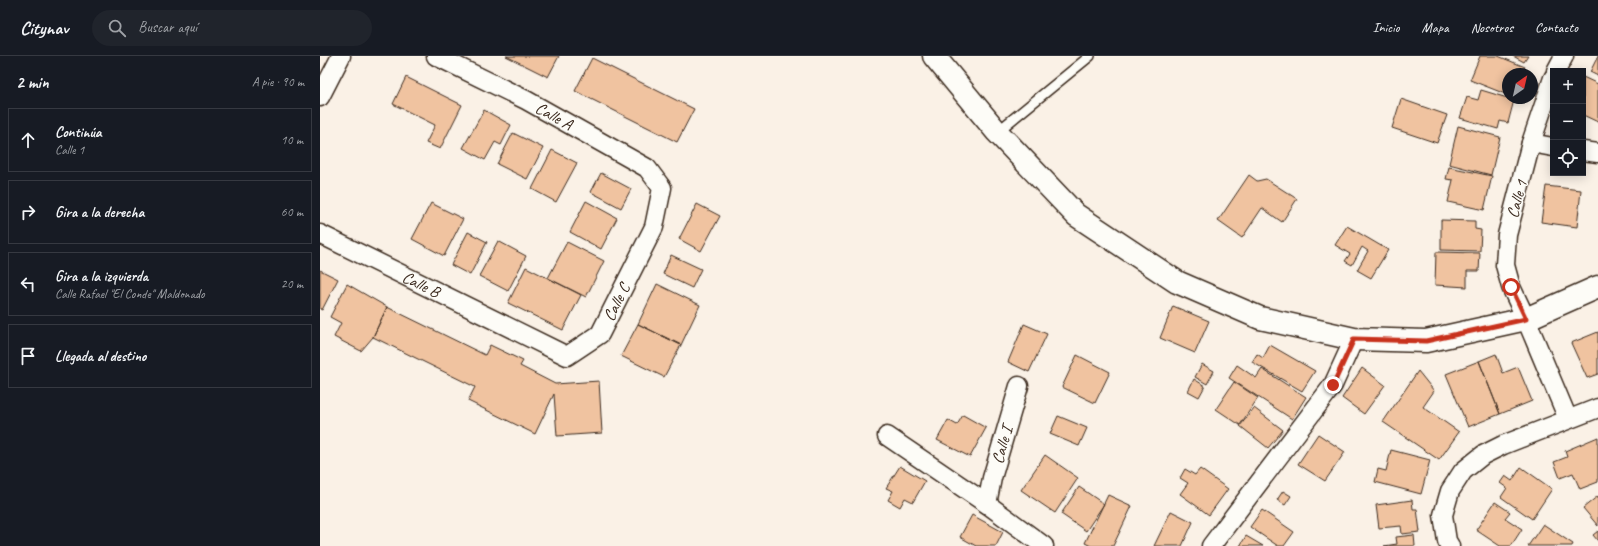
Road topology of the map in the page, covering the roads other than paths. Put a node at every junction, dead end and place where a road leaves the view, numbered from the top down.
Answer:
1 (342, 56) edge
2 (436, 56) edge
3 (934, 56) edge
4 (1090, 56) edge
5 (1564, 56) edge
6 (1558, 68) edge
7 (1550, 87) edge
8 (320, 97) edge
9 (997, 132) junction
10 (1531, 143) junction
11 (1550, 146) edge
12 (1586, 151) edge
13 (1598, 153) edge
14 (662, 188) joint
15 (320, 234) edge
16 (1598, 287) edge
17 (1526, 319) junction
18 (522, 334) joint
19 (1354, 339) junction
20 (1019, 386) dead end
21 (1598, 408) edge
22 (1568, 419) junction
23 (887, 436) dead end
24 (987, 504) junction
25 (1044, 546) edge
26 (1211, 546) edge
27 (1450, 546) edge

1 - 8 street
2 - 14 street, Calle A
3 - 9 street
4 - 9 lane
5 - 6 street
7 - 10 street, Calle 1
9 - 19 street
10 - 11 street
10 - 17 street, Calle 1
12 - 13 street
14 - 18 street, Calle C
15 - 18 street, Calle B
16 - 17 street
17 - 19 street
17 - 22 street, Calle 1
19 - 26 street
20 - 24 street, Calle I
21 - 22 street
22 - 27 street
23 - 24 street
24 - 25 street

